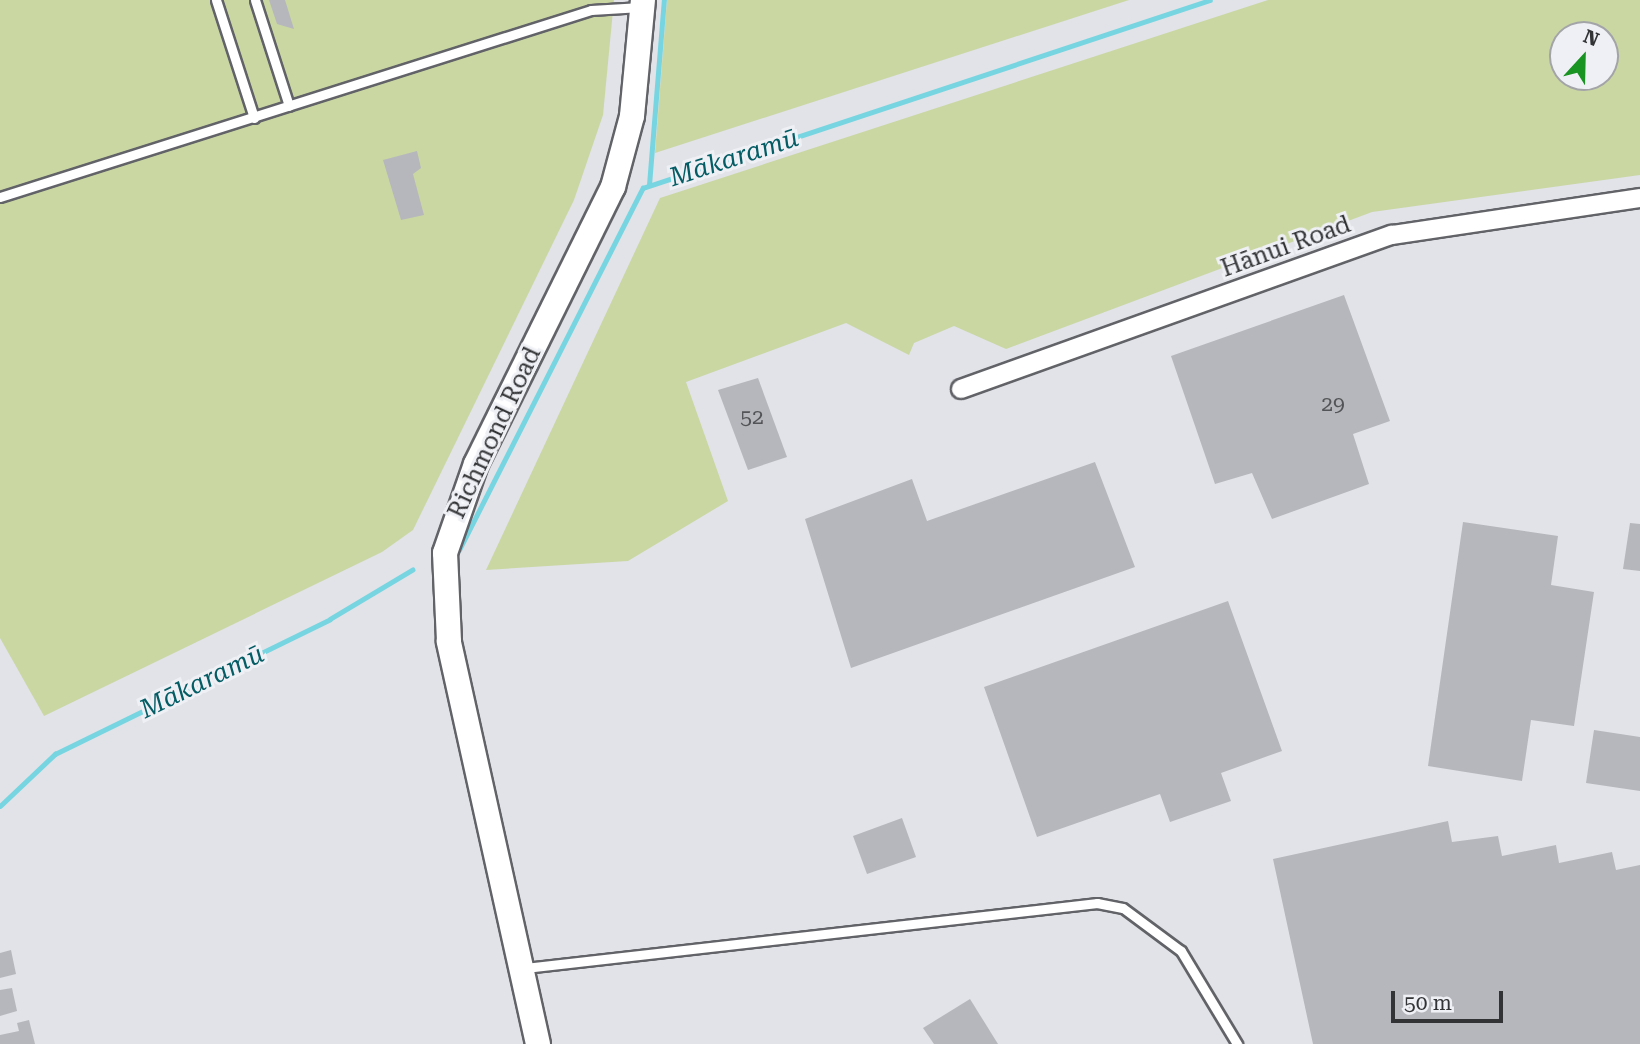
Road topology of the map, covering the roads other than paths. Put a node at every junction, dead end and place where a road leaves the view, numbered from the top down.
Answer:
1 (216, 0) edge
2 (255, 0) edge
3 (642, 4) edge
4 (289, 106) junction
5 (254, 117) junction
6 (0, 197) edge
7 (1640, 198) edge
8 (961, 389) dead end
9 (523, 968) junction
10 (538, 1044) edge
11 (1237, 1044) edge

1 - 5 lane
2 - 4 lane
3 - 4 lane
3 - 9 street, Richmond Road
4 - 5 lane
5 - 6 lane
7 - 8 street, Hānui Road
9 - 10 street, Richmond Road
9 - 11 lane

